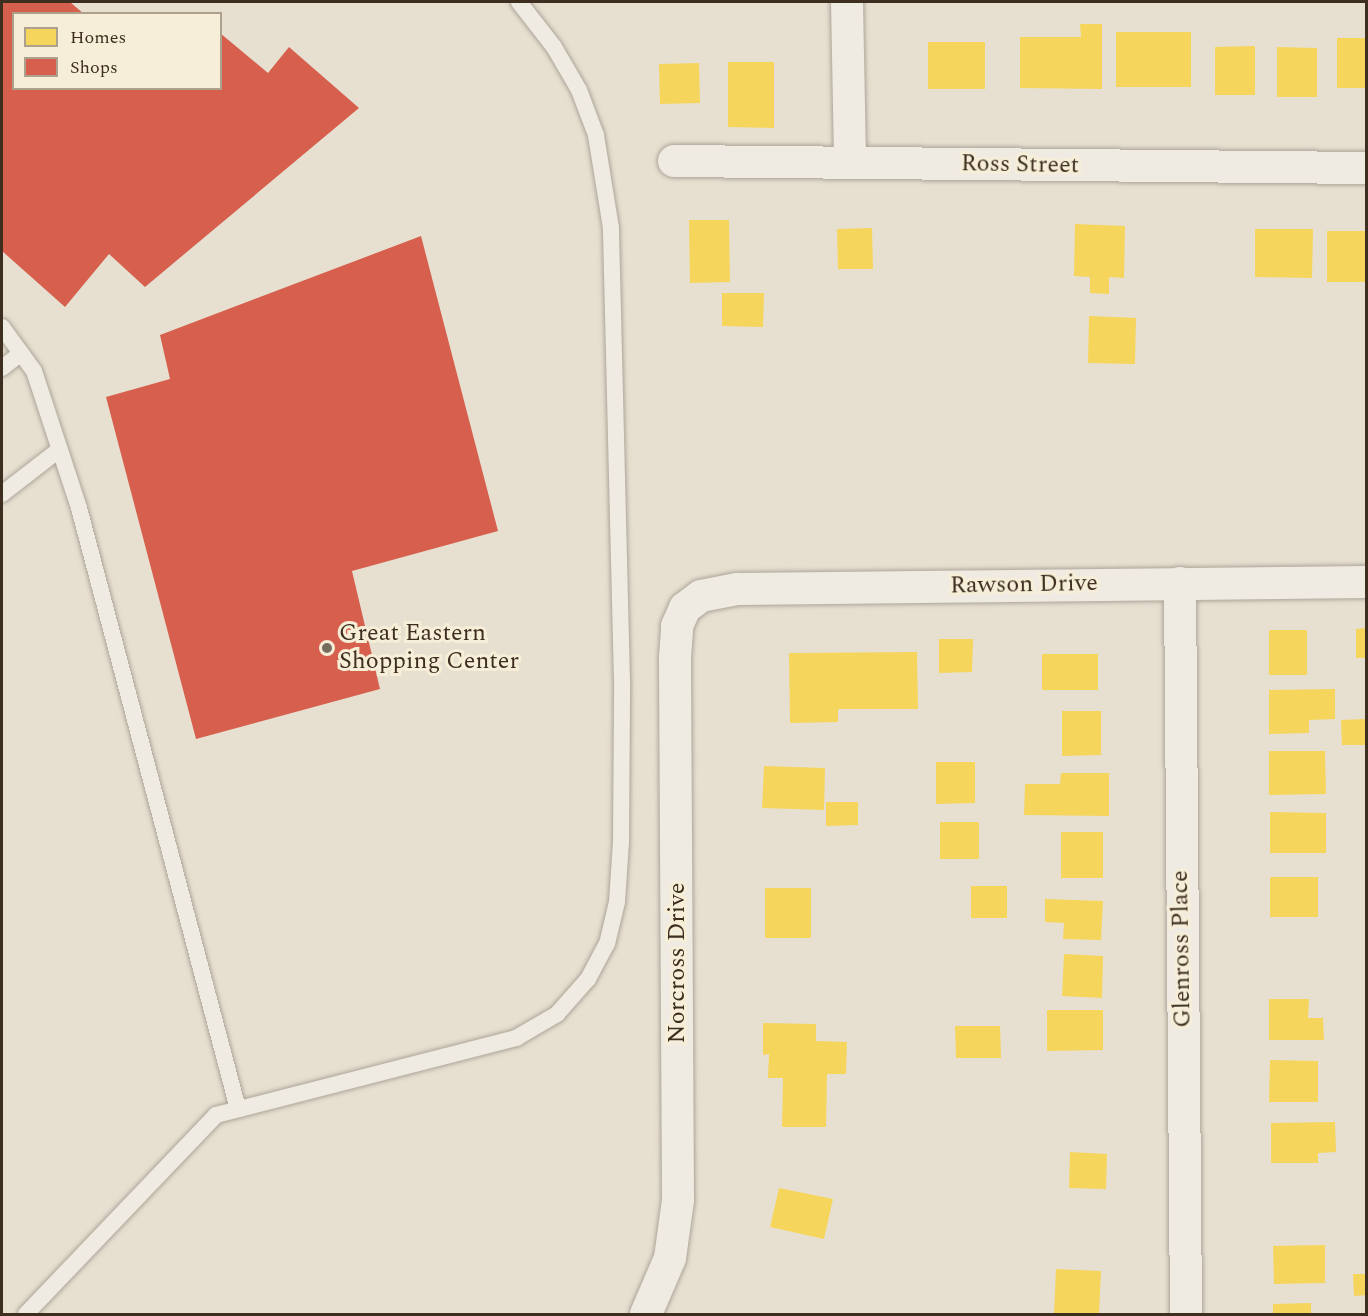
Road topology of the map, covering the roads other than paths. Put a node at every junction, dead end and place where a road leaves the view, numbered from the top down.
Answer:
1 (519, 2) edge
2 (847, 2) edge
3 (674, 161) dead end
4 (850, 163) junction
5 (1366, 168) edge
6 (2, 327) edge
7 (21, 353) junction
8 (2, 368) edge
9 (60, 448) junction
10 (2, 494) edge
11 (1366, 582) edge
12 (1180, 584) junction
13 (685, 608) joint
14 (238, 1109) junction
15 (26, 1314) edge
16 (646, 1314) edge
17 (1186, 1314) edge

1 - 14 lane
2 - 4 street
3 - 4 street, Ross Street
4 - 5 street, Ross Street
6 - 7 lane
7 - 8 lane
7 - 9 lane
9 - 10 lane
9 - 14 lane
11 - 12 street, Rawson Drive
12 - 13 street, Rawson Drive
12 - 17 street, Glenross Place
13 - 16 street, Norcross Drive
14 - 15 lane

